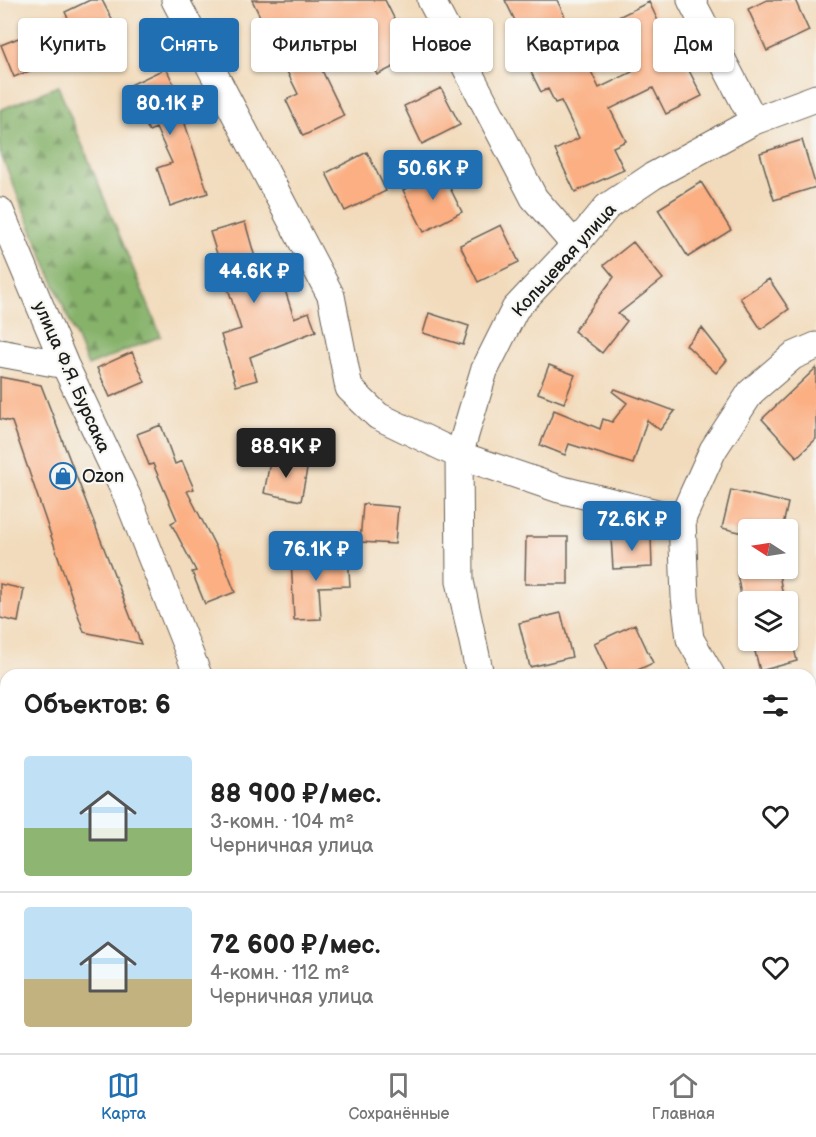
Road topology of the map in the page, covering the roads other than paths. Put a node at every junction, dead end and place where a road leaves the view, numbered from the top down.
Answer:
1 (175, 0) edge
2 (431, 0) edge
3 (691, 0) edge
4 (816, 98) edge
5 (754, 121) junction
6 (0, 212) edge
7 (575, 245) junction
8 (816, 346) edge
9 (0, 353) edge
10 (64, 365) junction
11 (459, 455) junction
12 (682, 519) junction
13 (196, 669) edge
14 (479, 669) edge
15 (708, 669) edge

1 - 11 street
2 - 7 street
3 - 5 street
4 - 5 street, Кольцевая улица
5 - 7 street, Кольцевая улица
6 - 10 street, улица Ф.Я. Бурсака
7 - 11 street, Кольцевая улица
8 - 12 street
9 - 10 street
10 - 13 street, улица Ф.Я. Бурсака
11 - 12 street
11 - 14 street, Кольцевая улица
12 - 15 street

